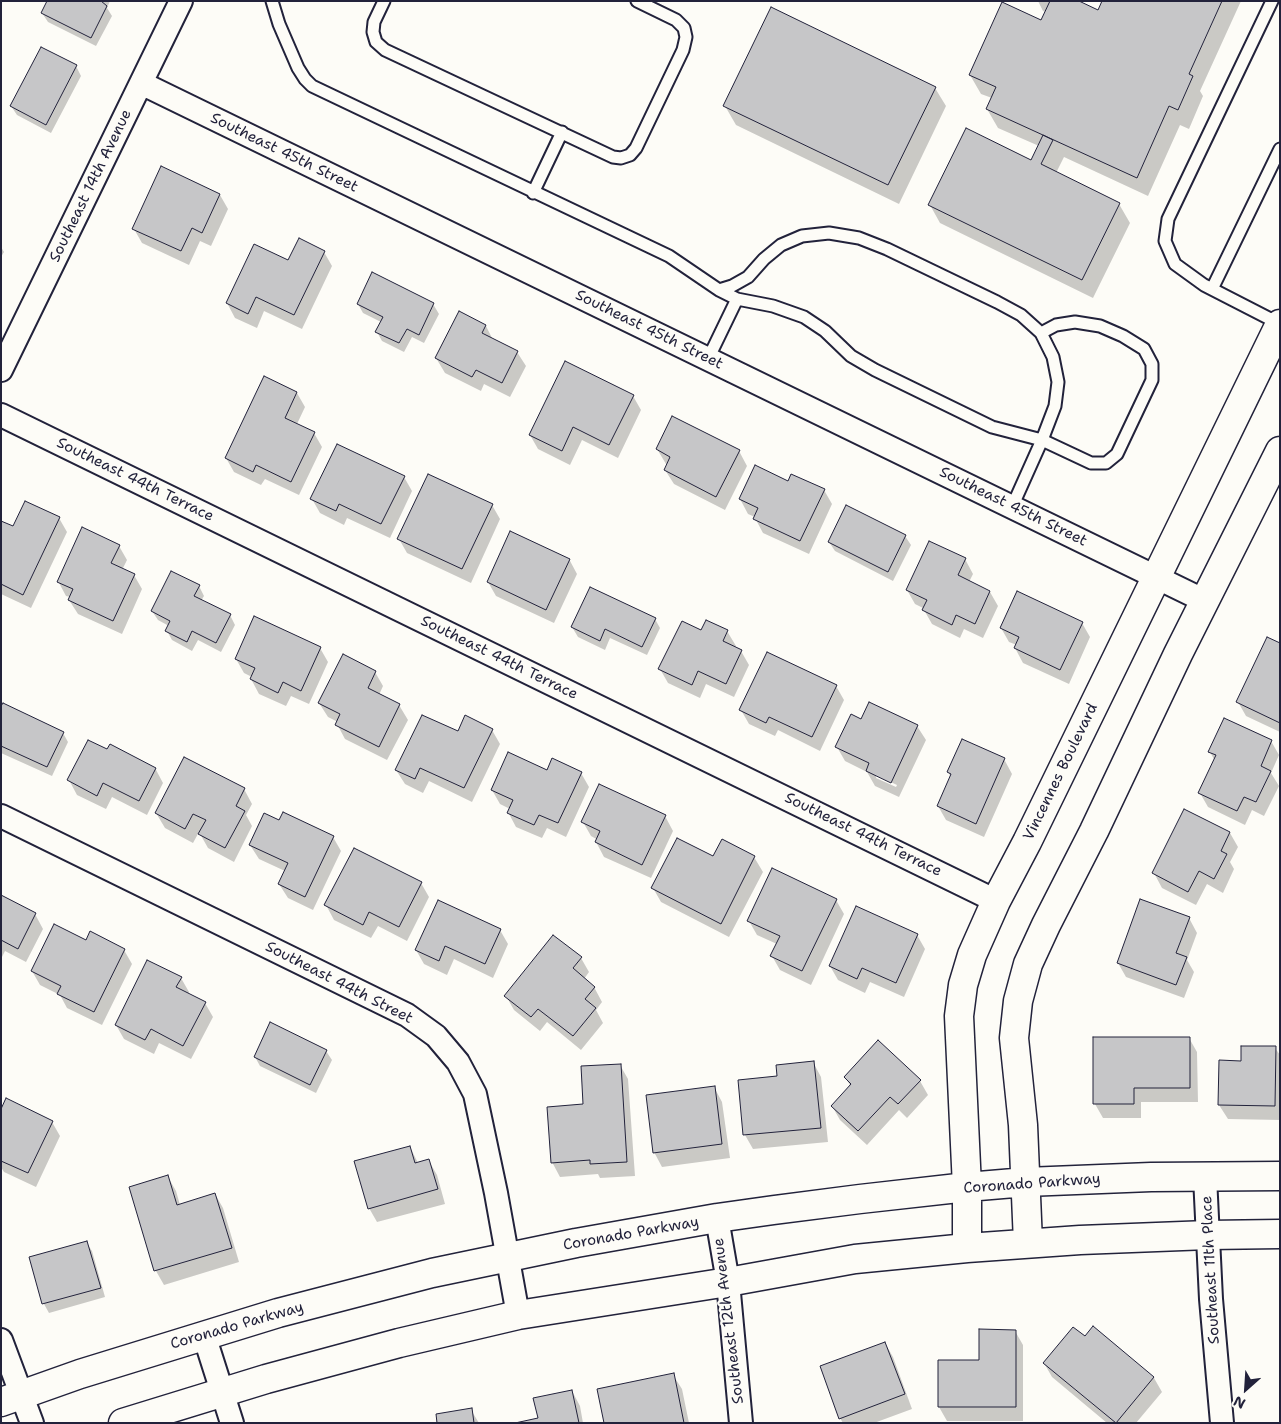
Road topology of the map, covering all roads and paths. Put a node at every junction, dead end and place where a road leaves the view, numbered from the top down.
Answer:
1 (181, 1) edge
2 (272, 1) edge
3 (384, 1) edge
4 (637, 1) edge
5 (1272, 1) edge
6 (141, 83) junction
7 (562, 132) junction
8 (1280, 149) edge
9 (533, 193) junction
10 (1212, 289) junction
11 (719, 290) junction
12 (737, 298) junction
13 (1280, 324) edge
14 (1041, 334) junction
15 (708, 359) junction
16 (1, 370) edge
17 (1, 415) edge
18 (1042, 440) junction
19 (1280, 451) edge
20 (1012, 506) junction
21 (1156, 577) junction
22 (1205, 601) junction
23 (1, 816) edge
24 (996, 901) junction
25 (1280, 1176) edge
26 (1205, 1177) junction
27 (1026, 1182) junction
28 (967, 1187) junction
29 (717, 1218) junction
30 (1280, 1234) edge
31 (1208, 1235) junction
32 (1028, 1243) junction
33 (967, 1248) junction
34 (508, 1258) junction
35 (728, 1282) junction
36 (518, 1315) junction
37 (204, 1335) junction
38 (1, 1340) edge
39 (222, 1392) junction
40 (12, 1399) edge
41 (32, 1423) edge
42 (123, 1423) edge
43 (232, 1423) edge
44 (741, 1423) edge
45 (1222, 1423) edge

1 - 6 street, Southeast 14th Avenue
2 - 9 lane
3 - 7 lane
4 - 7 lane
5 - 10 lane
6 - 15 street, Southeast 45th Street
6 - 16 street, Southeast 14th Avenue
7 - 9 lane
8 - 10 lane
9 - 11 lane
10 - 13 lane
11 - 12 lane
11 - 14 lane
12 - 15 lane
12 - 18 lane
13 - 21 street, Vincennes Boulevard
14 - 18 lane
14 - 18 lane
15 - 20 street, Southeast 45th Street
17 - 24 street, Southeast 44th Terrace
18 - 20 lane
19 - 22 street
20 - 21 street, Southeast 45th Street
21 - 22 street, Southeast 45th Street
21 - 24 street, Vincennes Boulevard
22 - 27 street
23 - 34 street, Southeast 44th Street
24 - 28 street, Vincennes Boulevard
25 - 26 street, Coronado Parkway
26 - 27 street, Coronado Parkway
26 - 31 street, Southeast 11th Place
27 - 28 street, Coronado Parkway
27 - 32 street
28 - 29 street, Coronado Parkway
28 - 33 street, Vincennes Boulevard
29 - 34 street, Coronado Parkway
29 - 35 street, Southeast 12th Avenue
30 - 31 street
31 - 32 street
31 - 45 street, Southeast 11th Place
32 - 33 street
33 - 35 street
34 - 36 street, Southeast 44th Street
34 - 37 street, Coronado Parkway
35 - 36 street
35 - 44 street, Southeast 12th Avenue
36 - 39 street
37 - 39 street
37 - 40 street, Coronado Parkway
38 - 40 street
39 - 42 street
39 - 43 street
40 - 41 street

